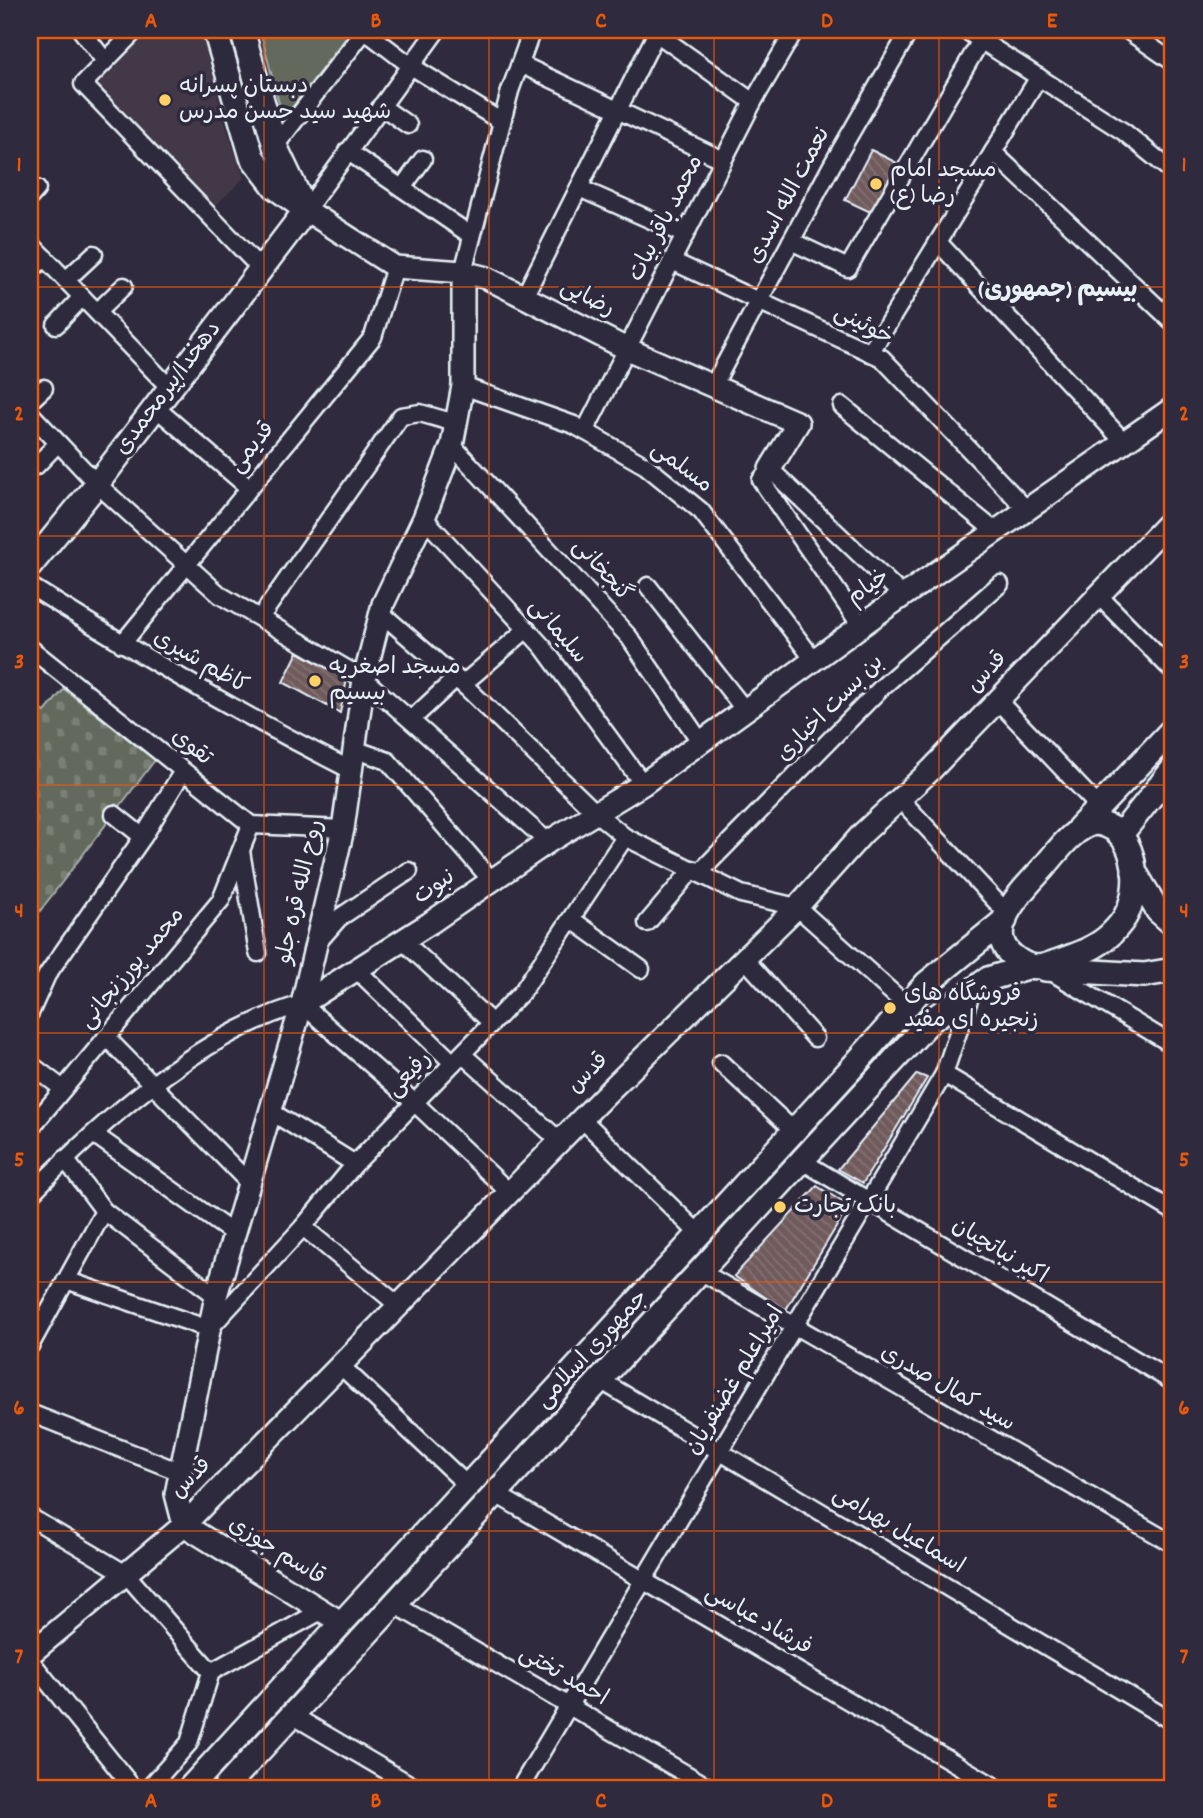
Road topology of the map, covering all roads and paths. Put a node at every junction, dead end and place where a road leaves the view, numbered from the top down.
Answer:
1 (81, 30) edge
2 (136, 30) edge
3 (215, 30) edge
4 (242, 30) edge
5 (364, 30) edge
6 (437, 30) edge
7 (532, 30) edge
8 (795, 30) edge
9 (910, 30) edge
10 (965, 30) edge
11 (1127, 30) edge
12 (655, 31) edge
13 (981, 42) junction
14 (105, 61) junction
15 (1173, 62) edge
16 (520, 64) junction
17 (411, 66) junction
18 (1039, 78) junction
19 (753, 102) junction
20 (381, 106) junction
21 (617, 110) junction
22 (502, 122) junction
23 (408, 125) dead end
24 (275, 146) junction
25 (347, 151) junction
26 (993, 152) junction
27 (423, 159) dead end
28 (723, 160) junction
29 (1173, 172) edge
30 (402, 188) junction
31 (579, 188) junction
32 (306, 210) junction
33 (685, 235) junction
34 (472, 236) junction
35 (791, 241) junction
36 (938, 242) junction
37 (30, 243) edge
38 (94, 254) dead end
39 (45, 258) junction
40 (672, 261) junction
41 (395, 267) junction
42 (260, 268) junction
43 (30, 270) edge
44 (463, 272) junction
45 (66, 280) junction
46 (124, 286) dead end
47 (82, 297) junction
48 (524, 297) junction
49 (759, 301) junction
50 (97, 312) junction
51 (1173, 322) edge
52 (57, 325) dead end
53 (627, 349) junction
54 (870, 352) junction
55 (463, 386) junction
56 (713, 386) junction
57 (170, 387) junction
58 (44, 388) dead end
59 (30, 401) edge
60 (842, 406) dead end
61 (155, 407) junction
62 (1173, 408) edge
63 (30, 413) edge
64 (455, 423) junction
65 (585, 431) junction
66 (1124, 442) junction
67 (58, 443) junction
68 (452, 444) junction
69 (36, 466) dead end
70 (769, 469) junction
71 (97, 484) junction
72 (249, 488) junction
73 (1027, 510) junction
74 (424, 517) junction
75 (1173, 518) edge
76 (996, 531) junction
77 (187, 565) junction
78 (30, 566) edge
79 (1000, 584) dead end
80 (30, 586) edge
81 (648, 586) dead end
82 (1097, 594) junction
83 (903, 596) junction
84 (381, 613) junction
85 (260, 618) junction
86 (862, 626) junction
87 (527, 629) junction
88 (121, 644) junction
89 (30, 648) edge
90 (814, 660) junction
91 (1173, 671) edge
92 (364, 679) junction
93 (459, 681) junction
94 (999, 701) junction
95 (744, 709) junction
96 (411, 720) junction
97 (1173, 729) edge
98 (700, 741) junction
99 (353, 760) junction
100 (1173, 769) edge
101 (183, 771) junction
102 (643, 785) junction
103 (901, 799) junction
104 (1100, 807) junction
105 (596, 813) junction
106 (114, 814) dead end
107 (251, 825) junction
108 (343, 829) junction
109 (1076, 831) junction
110 (1122, 834) junction
111 (144, 837) junction
112 (625, 837) junction
113 (548, 842) junction
114 (241, 851) junction
115 (1133, 867) junction
116 (409, 871) dead end
117 (696, 871) junction
118 (492, 881) junction
119 (797, 907) junction
120 (1005, 916) junction
121 (570, 919) junction
122 (647, 923) dead end
123 (1173, 924) edge
124 (403, 941) junction
125 (316, 944) junction
126 (258, 953) dead end
127 (744, 958) junction
128 (1039, 968) junction
129 (641, 969) dead end
130 (356, 970) junction
131 (1173, 970) edge
132 (972, 989) junction
133 (302, 1004) junction
134 (32, 1005) edge
135 (906, 1005) junction
136 (492, 1023) junction
137 (106, 1037) junction
138 (815, 1038) dead end
139 (1173, 1045) edge
140 (458, 1058) junction
141 (721, 1063) dead end
142 (30, 1064) edge
143 (944, 1074) junction
144 (153, 1085) junction
145 (63, 1089) junction
146 (415, 1103) junction
147 (271, 1111) junction
148 (582, 1119) junction
149 (30, 1129) edge
150 (794, 1131) junction
151 (95, 1135) junction
152 (560, 1141) junction
153 (65, 1159) junction
154 (802, 1161) junction
155 (355, 1164) junction
156 (249, 1183) junction
157 (510, 1192) junction
158 (30, 1195) edge
159 (869, 1201) junction
160 (104, 1211) junction
161 (1173, 1211) edge
162 (303, 1227) junction
163 (234, 1234) junction
164 (699, 1234) junction
165 (700, 1271) junction
166 (66, 1280) junction
167 (216, 1296) junction
168 (398, 1305) junction
169 (794, 1327) junction
170 (209, 1329) junction
171 (30, 1346) edge
172 (340, 1365) junction
173 (600, 1380) junction
174 (1173, 1382) edge
175 (30, 1413) edge
176 (720, 1452) junction
177 (180, 1472) junction
178 (468, 1486) junction
179 (495, 1494) junction
180 (30, 1517) edge
181 (184, 1525) junction
182 (1173, 1544) edge
183 (126, 1574) junction
184 (643, 1581) junction
185 (394, 1604) junction
186 (321, 1611) junction
187 (342, 1623) junction
188 (30, 1625) edge
189 (34, 1653) edge
190 (211, 1672) junction
191 (568, 1707) junction
192 (292, 1715) junction
193 (1173, 1722) edge
194 (133, 1788) edge
195 (149, 1788) edge
196 (190, 1788) edge
197 (225, 1788) edge
198 (416, 1788) edge
199 (520, 1788) edge
200 (710, 1788) edge
201 (997, 1788) edge

1 - 14 street
2 - 14 street
3 - 32 main road
4 - 24 main road
5 - 17 street
5 - 24 street
6 - 17 street
7 - 16 street
8 - 19 street, محمد باقر بیات
9 - 35 street, نعمت الله اسدی
10 - 13 street
11 - 15 street
12 - 19 street
12 - 21 street
13 - 18 street
13 - 35 street
14 - 42 street
16 - 21 street
16 - 22 street
17 - 20 street
17 - 22 street
18 - 26 street
18 - 29 street
19 - 28 street, محمد باقر بیات
20 - 23 street
20 - 25 street
21 - 28 street
21 - 31 street
22 - 34 street
24 - 32 main road
25 - 30 street
25 - 32 street
26 - 36 street
26 - 51 street
27 - 30 street
28 - 33 street, محمد باقر بیات
30 - 34 street
31 - 33 street
31 - 48 street
32 - 41 street, رضایی
32 - 42 main road, دهخدا/پیرمحمدی
33 - 40 street, محمد باقر بیات
34 - 44 street
35 - 49 street, نعمت الله اسدی
36 - 54 street
36 - 66 street
37 - 39 street
38 - 45 street
39 - 43 street
39 - 45 street
40 - 49 street, خوئینی
40 - 53 street, محمد باقر بیات
41 - 44 street, رضایی
41 - 72 street, قدیمی
42 - 57 main road, دهخدا/پیرمحمدی
44 - 48 street, رضایی
44 - 55 street, روح الله قره جلو
45 - 47 street
46 - 50 street
47 - 50 street
47 - 52 street
48 - 53 street, رضایی
49 - 54 street, خوئینی
49 - 56 street, نعمت الله اسدی
50 - 57 street
53 - 56 street, رضایی
53 - 65 street, محمد باقر بیات
54 - 73 street, خوئینی
55 - 64 street, روح الله قره جلو
55 - 65 street, مسلمی
56 - 70 street, رضایی
57 - 61 main road, دهخدا/پیرمحمدی
58 - 59 street
60 - 76 street
61 - 71 main road, دهخدا/پیرمحمدی
61 - 72 street
62 - 66 street, خیام
63 - 67 street
64 - 68 street, روح الله قره جلو
64 - 85 street
65 - 90 street, مسلمی
66 - 73 street, خیام
67 - 69 street
67 - 71 street
68 - 74 street, روح الله قره جلو
68 - 98 street, گنجخانی
70 - 83 street
70 - 86 street
71 - 77 street
71 - 78 main road, دهخدا/پیرمحمدی
72 - 77 street, قدیمی
73 - 76 street, خیام
74 - 84 street, روح الله قره جلو
74 - 87 street, سلیمانی
75 - 82 street, قدس
76 - 83 street, خیام
77 - 85 street
77 - 88 street, قدیمی
79 - 117 street, بن بست اخباری
80 - 88 street, کاظم شیری
81 - 95 street
82 - 91 street
82 - 94 street, قدس
83 - 86 street, خیام
84 - 92 street, روح الله قره جلو
84 - 93 street
85 - 92 street
86 - 90 street, خیام
87 - 93 street
87 - 102 street, سلیمانی
88 - 99 street, کاظم شیری
89 - 101 street, تقوی
90 - 95 street, خیام
92 - 96 street
92 - 99 street, روح الله قره جلو
93 - 96 street
93 - 105 street
94 - 103 street, قدس
94 - 104 street
95 - 98 street, خیام
96 - 113 street
97 - 104 main road
98 - 102 street, خیام
99 - 108 street, روح الله قره جلو
99 - 118 street, کاظم شیری
100 - 110 main road
101 - 107 street, تقوی
101 - 111 street
102 - 105 street, خیام
103 - 119 street, قدس
103 - 120 street
104 - 109 main road
105 - 112 street
105 - 113 street, نبوت
106 - 111 street
107 - 108 street
107 - 114 street, محمد پورزنجانی
108 - 125 street, روح الله قره جلو
109 - 110 main road
109 - 120 main road, جمهوری اسلامی
110 - 115 main road
111 - 134 street
112 - 117 street
112 - 121 street, رفیعی
113 - 118 street, نبوت
114 - 126 street
114 - 137 street, محمد پورزنجانی
115 - 123 main road
115 - 128 main road, جمهوری اسلامی
116 - 125 street
117 - 119 street
117 - 122 street, بن بست اخباری
118 - 124 street, نبوت
119 - 127 street, قدس
119 - 135 street
120 - 128 main road
120 - 135 main road, جمهوری اسلامی
121 - 129 street
121 - 136 street, رفیعی
124 - 130 street, نبوت
124 - 136 street
125 - 133 street, روح الله قره جلو
127 - 138 street
127 - 148 street, قدس
128 - 131 main road
128 - 132 main road, جمهوری اسلامی
128 - 139 street
130 - 133 street, نبوت
130 - 140 street
132 - 143 street, امیراعلم غضنفریان
132 - 154 main road, جمهوری اسلامی
133 - 144 street
133 - 146 street
133 - 147 street, روح الله قره جلو
135 - 150 main road, جمهوری اسلامی
136 - 140 street, رفیعی
137 - 144 street
137 - 145 street, محمد پورزنجانی
140 - 146 street, رفیعی
140 - 152 street
141 - 150 street
142 - 145 street
143 - 159 street, امیراعلم غضنفریان
143 - 161 street
144 - 151 street
144 - 156 street
145 - 149 street, محمد پورزنجانی
146 - 155 street, رفیعی
146 - 157 street
147 - 155 street
147 - 156 street, روح الله قره جلو
148 - 152 street, قدس
148 - 164 street
150 - 164 main road, جمهوری اسلامی
151 - 153 street
151 - 163 street
152 - 157 street, قدس
153 - 158 street
153 - 160 street
154 - 159 street, اکبر نباتچیان
154 - 165 main road, جمهوری اسلامی
155 - 162 street, رفیعی
156 - 163 street, روح الله قره جلو
157 - 168 street, قدس
159 - 169 street, امیراعلم غضنفریان
159 - 174 street, اکبر نباتچیان
160 - 166 street
160 - 167 street
162 - 168 street
162 - 170 street, رفیعی
163 - 167 street, روح الله قره جلو
164 - 178 main road, جمهوری اسلامی
165 - 169 street, سید کمال صدری
165 - 173 main road, جمهوری اسلامی
166 - 170 street
166 - 171 street
167 - 170 street, روح الله قره جلو
168 - 172 street, قدس
169 - 176 street, امیراعلم غضنفریان
169 - 182 street, سید کمال صدری
170 - 177 street, روح الله قره جلو
172 - 178 street
172 - 181 street, قدس
173 - 176 street, اسماعیل بهرامی
173 - 179 main road, جمهوری اسلامی
175 - 177 street
176 - 184 street, امیراعلم غضنفریان
176 - 193 street, اسماعیل بهرامی
177 - 181 street, روح الله قره جلو
178 - 187 main road, جمهوری اسلامی
179 - 184 street, فرشاد عباسی
179 - 185 main road, جمهوری اسلامی
180 - 183 street
181 - 183 street, قدس
181 - 186 street, قاسم جوزی
183 - 189 street, قدس
183 - 190 street
184 - 191 street, امیراعلم غضنفریان
184 - 201 street, فرشاد عباسی
185 - 191 street, احمد تختی
185 - 192 main road, جمهوری اسلامی
186 - 187 street, قاسم جوزی
186 - 190 street
187 - 196 main road, جمهوری اسلامی
188 - 189 lane
189 - 194 street
190 - 195 street
191 - 199 street, امیراعلم غضنفریان
191 - 200 street, احمد تختی
192 - 197 main road, جمهوری اسلامی
192 - 198 street

